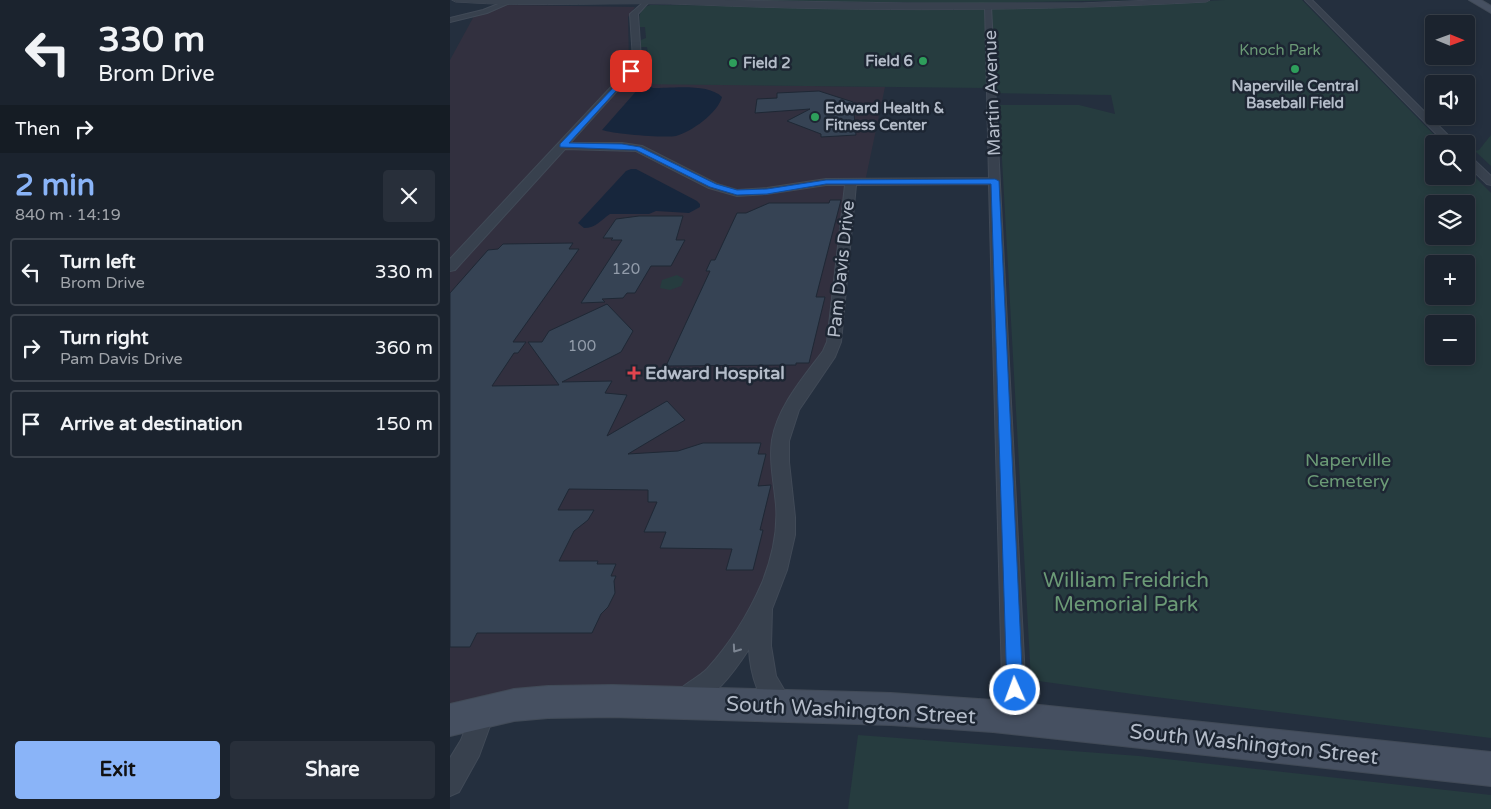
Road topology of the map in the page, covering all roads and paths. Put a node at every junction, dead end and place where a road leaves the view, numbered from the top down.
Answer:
1 (456, 0) edge
2 (1164, 0) edge
3 (1206, 0) edge
4 (1308, 0) edge
5 (1474, 0) edge
6 (507, 1) edge
7 (645, 2) junction
8 (1074, 5) junction
9 (988, 6) junction
10 (1491, 10) edge
11 (450, 20) edge
12 (1443, 135) edge
13 (563, 146) junction
14 (1475, 167) edge
15 (995, 181) junction
16 (851, 182) junction
17 (1491, 182) edge
18 (450, 267) edge
19 (762, 608) junction
20 (679, 703) junction
21 (781, 705) junction
22 (483, 712) junction
23 (1015, 719) junction
24 (450, 720) edge
25 (1491, 769) edge
26 (450, 783) edge

1 - 6 street
2 - 8 street
3 - 8 street
4 - 12 street
5 - 10 main road
6 - 7 street
6 - 11 street
7 - 9 street
7 - 13 street
8 - 9 street
9 - 15 street, Martin Avenue
13 - 16 street
13 - 18 street
14 - 17 street
15 - 16 street
15 - 23 street, Martin Avenue
16 - 19 street, Pam Davis Drive
19 -> 20 street, Pam Davis Drive
19 - 21 street, Pam Davis Drive
20 - 21 main road, South Washington Street
20 - 22 main road, South Washington Street
21 - 23 main road, South Washington Street
22 - 24 main road, South Washington Street
22 - 26 street
23 - 25 main road, South Washington Street

